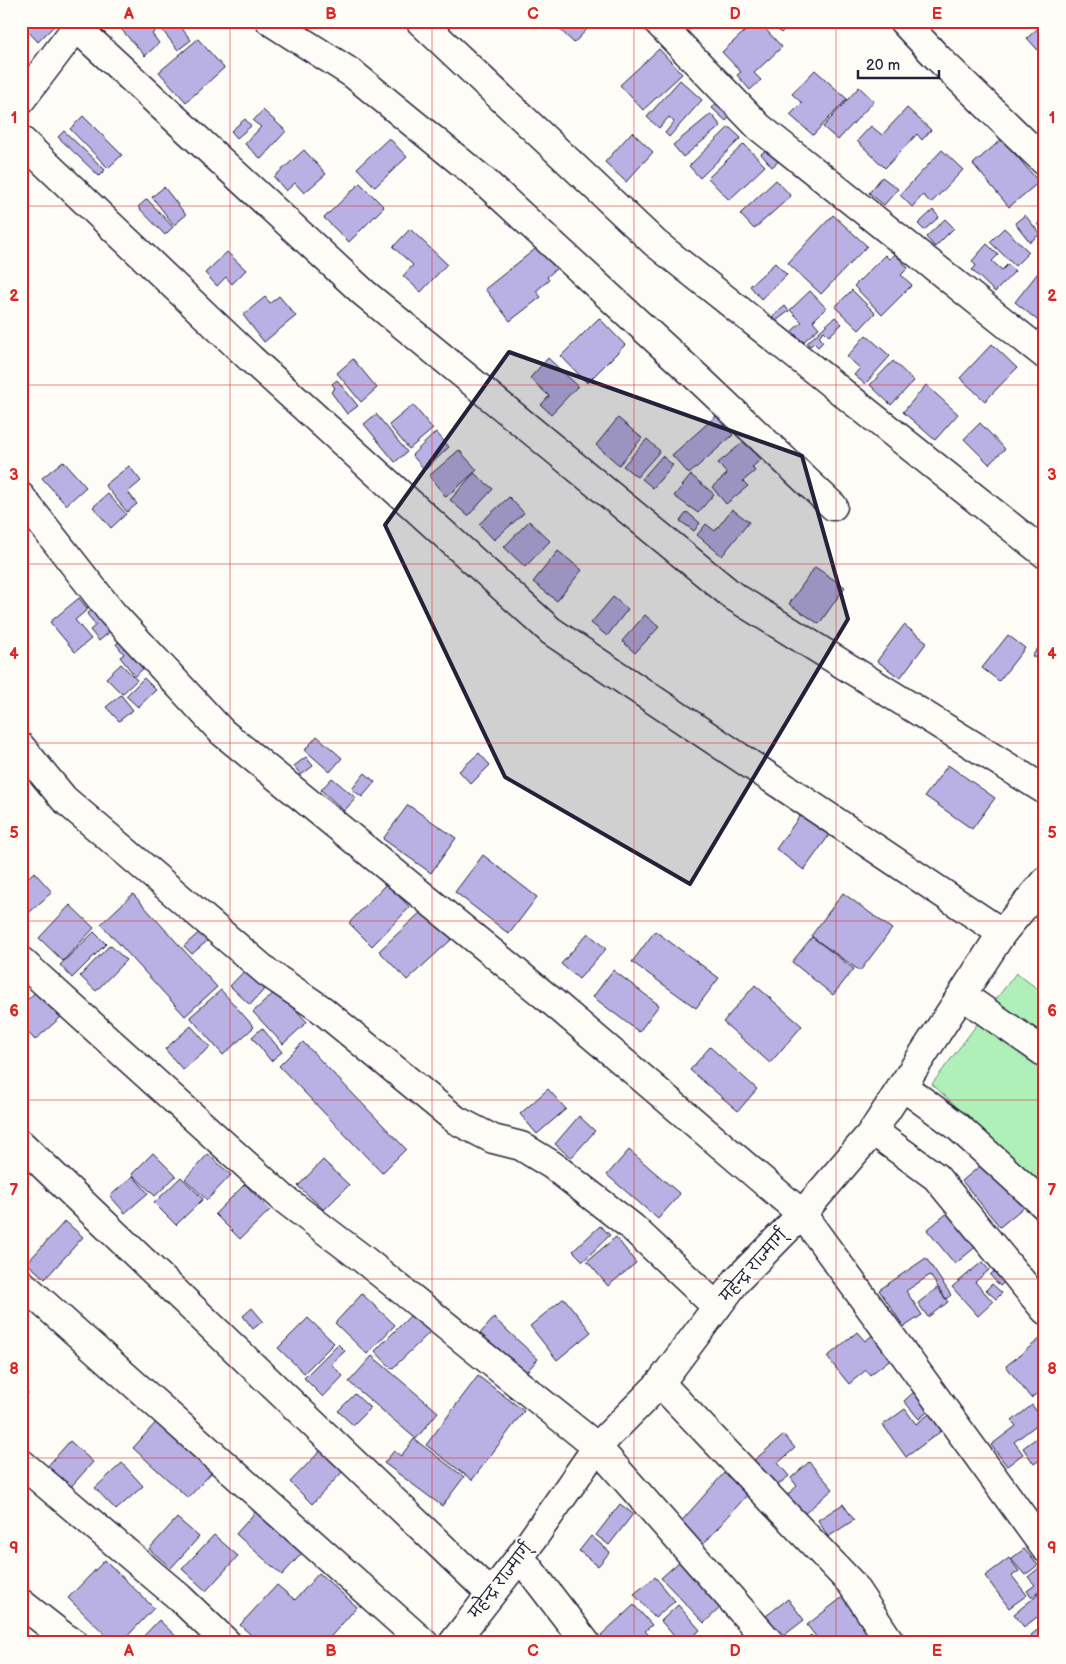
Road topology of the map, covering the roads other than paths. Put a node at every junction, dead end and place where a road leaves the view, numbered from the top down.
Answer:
1 (270, 21) edge
2 (420, 21) edge
3 (657, 21) edge
4 (903, 21) edge
5 (78, 24) edge
6 (21, 100) edge
7 (21, 140) edge
8 (1045, 162) edge
9 (1045, 355) edge
10 (21, 497) edge
11 (833, 506) dead end
12 (1045, 554) edge
13 (21, 747) edge
14 (1045, 790) edge
15 (1045, 881) edge
16 (1002, 934) junction
17 (21, 961) edge
18 (962, 995) junction
19 (1045, 1053) edge
20 (902, 1086) junction
21 (873, 1131) junction
22 (21, 1144) edge
23 (1045, 1206) edge
24 (802, 1214) junction
25 (21, 1283) edge
26 (717, 1307) junction
27 (1045, 1310) edge
28 (660, 1383) junction
29 (598, 1447) junction
30 (21, 1463) edge
31 (1045, 1548) edge
32 (520, 1557) junction
33 (491, 1594) junction
34 (21, 1603) edge
35 (74, 1643) edge
36 (227, 1643) edge
37 (424, 1643) edge
38 (453, 1643) edge
39 (586, 1643) edge
40 (770, 1643) edge
41 (891, 1643) edge

1 - 11 main road
2 - 12 main road
3 - 9 main road
4 - 8 main road
5 - 6 main road
5 - 14 main road
7 - 16 main road
10 - 24 main road
13 - 26 main road
15 - 16 main road, महेन्द्र राज्मार्ग्
16 - 18 main road, महेन्द्र राज्मार्ग्
17 - 29 main road
18 - 19 main road
18 - 20 main road, महेन्द्र राज्मार्ग्
20 - 21 main road, महेन्द्र राज्मार्ग्
20 - 23 main road
21 - 24 main road, महेन्द्र राज्मार्ग्
21 - 27 main road
22 - 33 main road
24 - 26 main road, महेन्द्र राज्मार्ग्
24 - 31 main road
25 - 37 main road
26 - 28 main road, महेन्द्र राज्मार्ग्
28 - 29 main road, महेन्द्र राज्मार्ग्
28 - 41 main road
29 - 32 main road, महेन्द्र राज्मार्ग्
29 - 40 main road
30 - 36 main road
32 - 33 main road, महेन्द्र राज्मार्ग्
32 - 39 main road
33 - 38 main road, महेन्द्र राज्मार्ग्
34 - 35 main road

